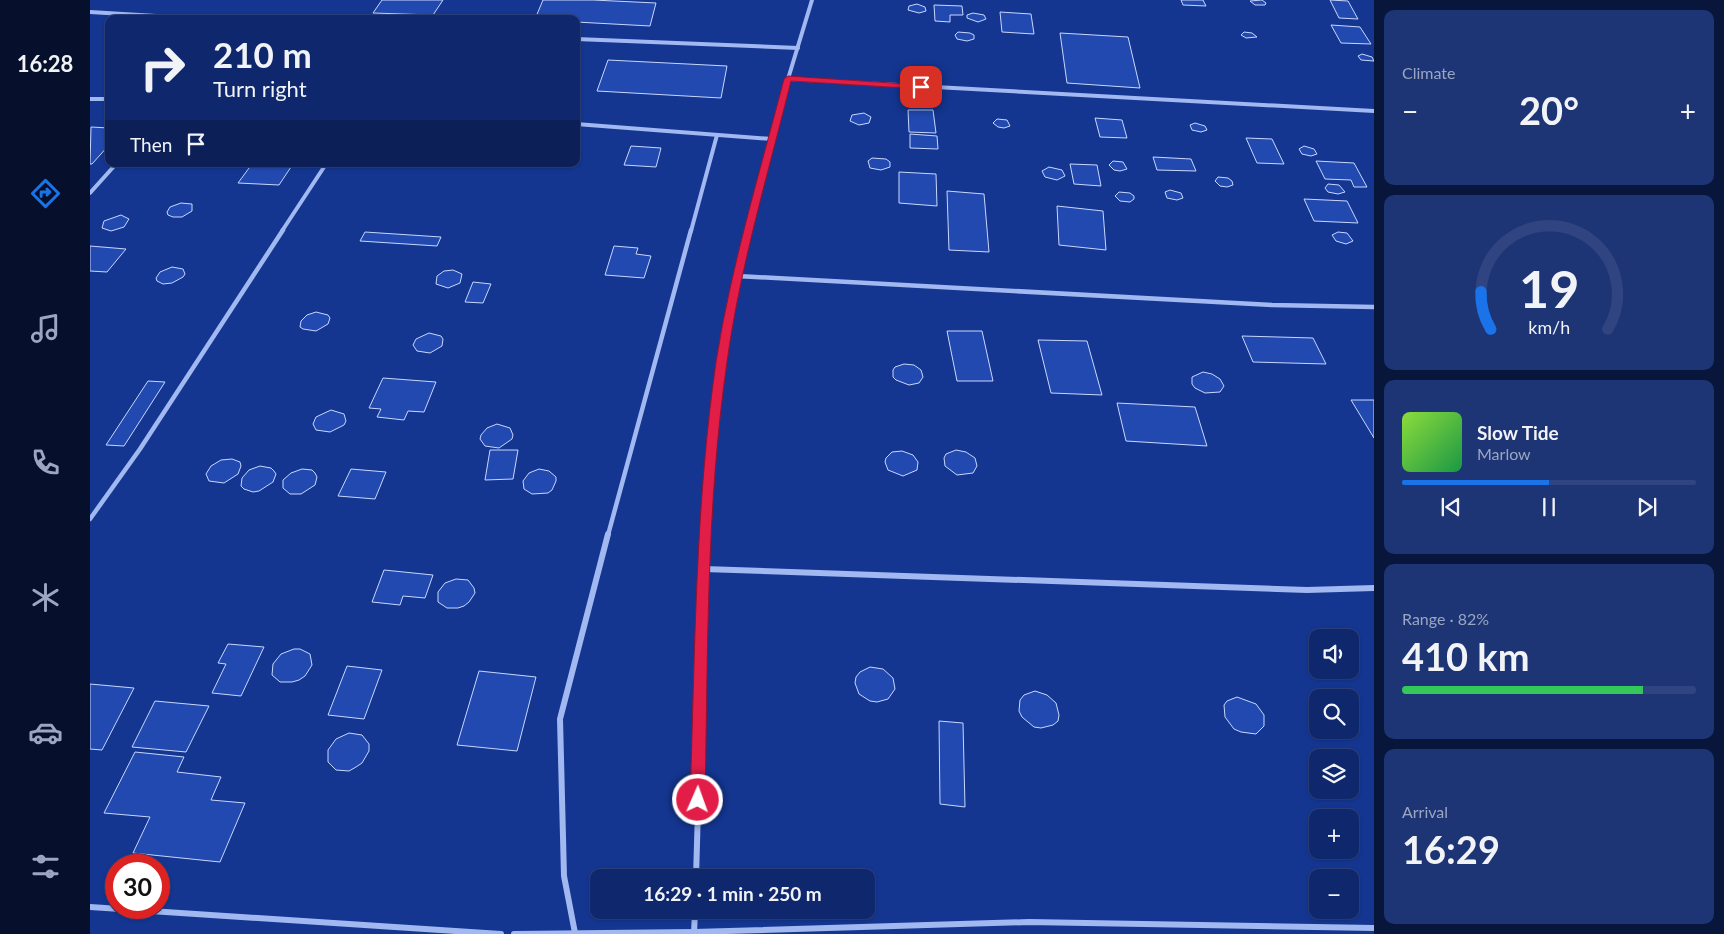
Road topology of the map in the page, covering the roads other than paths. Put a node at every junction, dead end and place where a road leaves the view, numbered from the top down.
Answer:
1 (812, 0) edge
2 (90, 12) edge
3 (140, 15) edge
4 (580, 39) edge
5 (798, 48) junction
6 (788, 79) junction
7 (90, 99) edge
8 (105, 99) edge
9 (1374, 111) edge
10 (580, 124) edge
11 (717, 135) junction
12 (772, 139) junction
13 (113, 167) edge
14 (324, 167) edge
15 (90, 193) edge
16 (737, 276) junction
17 (1374, 307) edge
18 (90, 519) edge
19 (704, 569) junction
20 (1374, 588) edge
21 (696, 869) edge
22 (90, 907) edge
23 (695, 919) edge
24 (1374, 928) edge
25 (694, 933) edge
26 (501, 934) edge
27 (514, 934) edge
28 (575, 934) edge

1 - 5 street
2 - 3 street
4 - 5 street
5 - 6 street
6 - 9 street
6 - 12 street
7 - 8 street
10 - 11 street
11 - 12 street
11 - 28 street
12 - 16 street
13 - 15 street
14 - 18 street
16 - 17 street
16 - 19 street
19 - 20 street
19 - 21 street
22 - 26 street
23 - 25 street
24 - 25 street
25 - 28 street
27 - 28 street

